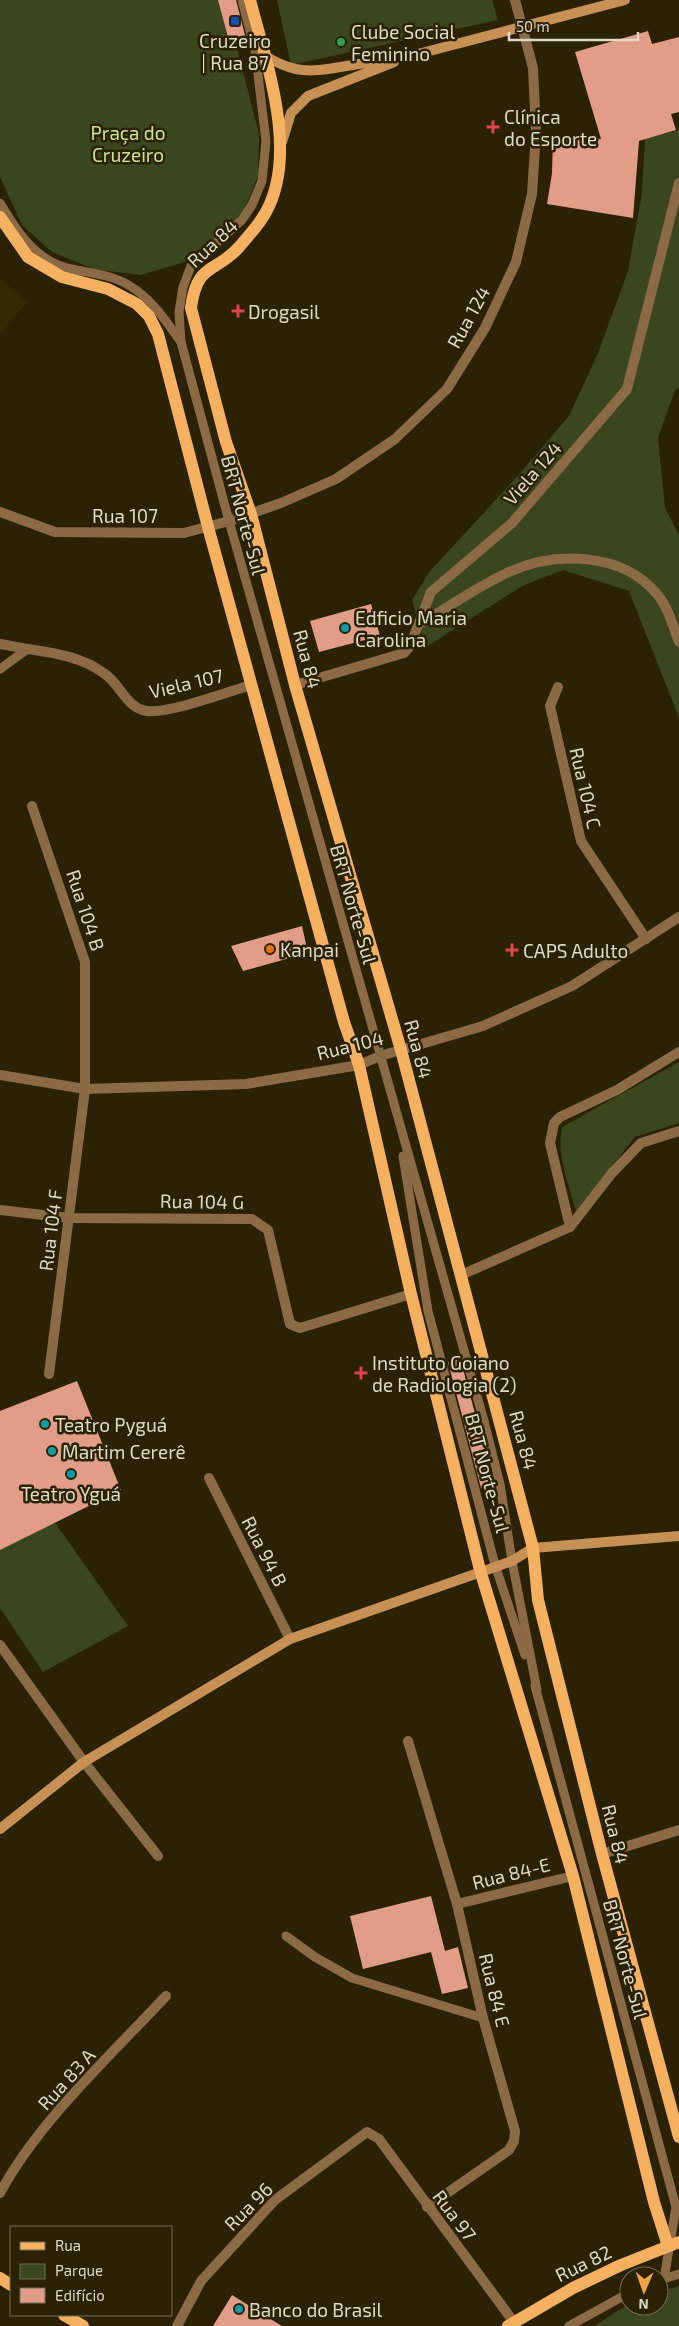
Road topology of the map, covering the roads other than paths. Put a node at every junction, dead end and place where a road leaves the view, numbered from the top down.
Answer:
1 (242, 0) edge
2 (250, 0) edge
3 (515, 0) edge
4 (625, 0) edge
5 (524, 27) junction
6 (414, 55) junction
7 (264, 56) junction
8 (281, 145) junction
9 (679, 183) edge
10 (0, 202) edge
11 (0, 217) edge
12 (181, 342) junction
13 (0, 512) edge
14 (251, 514) junction
15 (229, 521) junction
16 (208, 527) junction
17 (419, 624) junction
18 (679, 642) edge
19 (0, 644) edge
20 (26, 650) junction
21 (0, 669) edge
22 (295, 685) junction
23 (251, 686) junction
24 (558, 687) dead end
25 (32, 806) dead end
26 (679, 917) edge
27 (646, 939) junction
28 (401, 1050) junction
29 (679, 1052) edge
30 (380, 1056) junction
31 (359, 1065) junction
32 (0, 1076) edge
33 (86, 1089) junction
34 (396, 1111) junction
35 (679, 1131) edge
36 (0, 1210) edge
37 (69, 1218) junction
38 (570, 1227) junction
39 (461, 1275) junction
40 (411, 1294) junction
41 (49, 1374) dead end
42 (209, 1478) dead end
43 (679, 1536) edge
44 (533, 1548) junction
45 (512, 1560) junction
46 (495, 1565) junction
47 (480, 1570) junction
48 (290, 1639) junction
49 (0, 1645) edge
50 (537, 1690) junction
51 (408, 1741) dead end
52 (84, 1762) junction
53 (0, 1829) edge
54 (679, 1830) edge
55 (602, 1854) junction
56 (158, 1856) dead end
57 (573, 1876) junction
58 (457, 1904) junction
59 (286, 1936) dead end
60 (166, 1996) dead end
61 (484, 2018) junction
62 (367, 2132) joint
63 (679, 2137) edge
64 (0, 2193) edge
65 (427, 2207) junction
66 (678, 2208) edge
67 (674, 2244) edge
68 (667, 2266) edge
69 (619, 2298) edge
70 (66, 2316) edge
71 (511, 2324) edge
72 (83, 2326) edge
73 (177, 2326) edge
74 (569, 2326) edge

1 - 12 lane, BRT Norte-Sul
2 - 7 main road, Rua 84
3 - 5 street, Rua 124
4 - 5 main road
5 - 6 main road
5 - 14 street, Rua 124
6 - 7 main road
6 - 8 main road
7 - 8 main road, Rua 84
8 - 14 main road, Rua 84
9 - 17 street, Viela 124
10 - 12 lane
11 - 16 main road
12 - 15 lane, BRT Norte-Sul
13 - 16 street, Rua 107
14 - 15 street, Rua 107
14 - 22 main road, Rua 84
15 - 16 street, Rua 107
15 - 30 lane, BRT Norte-Sul
16 - 23 main road
17 - 18 street
17 - 22 street, Viela 124
19 - 20 street, Viela 107
20 - 21 lane
20 - 23 street, Viela 107
22 - 28 main road, Rua 84
23 - 31 main road
24 - 27 street, Rua 104 C
25 - 33 street, Rua 104 B
26 - 27 street, Rua 104
27 - 28 street, Rua 104
28 - 30 street, Rua 104
28 - 39 main road, Rua 84
29 - 38 street
30 - 31 street, Rua 104
30 - 34 lane, BRT Norte-Sul
31 - 33 street, Rua 104
31 - 40 main road
32 - 33 street, Rua 104
33 - 37 street, Rua 104 F
34 - 45 lane, BRT Norte-Sul
34 - 46 lane, BRT Norte-Sul
35 - 38 street
36 - 37 street, Rua 104 G
37 - 40 street, Rua 104 G
37 - 41 street, Rua 104 F
38 - 39 street
39 - 44 main road, Rua 84
40 - 47 main road
42 - 48 street, Rua 94 B
43 - 44 main road
44 - 45 main road
44 - 55 main road, Rua 84
45 - 46 main road
45 - 50 lane, BRT Norte-Sul
46 - 47 main road
46 - 50 lane, BRT Norte-Sul
47 - 48 main road
47 - 57 main road
48 - 52 main road
49 - 52 street
50 - 66 lane, BRT Norte-Sul
51 - 58 street, Rua 84 E
52 - 53 main road
52 - 56 street
54 - 55 street
55 - 63 main road, Rua 84
57 - 58 street, Rua 84-E
57 - 67 main road
58 - 61 street, Rua 84 E
59 - 61 lane
60 - 64 street, Rua 83 A
61 - 65 street, Rua 84 E
62 - 65 street, Rua 97
62 - 73 street, Rua 96
65 - 71 street, Rua 97
66 - 67 lane
67 - 68 lane
67 - 71 main road, Rua 82
69 - 74 lane
70 - 72 main road

